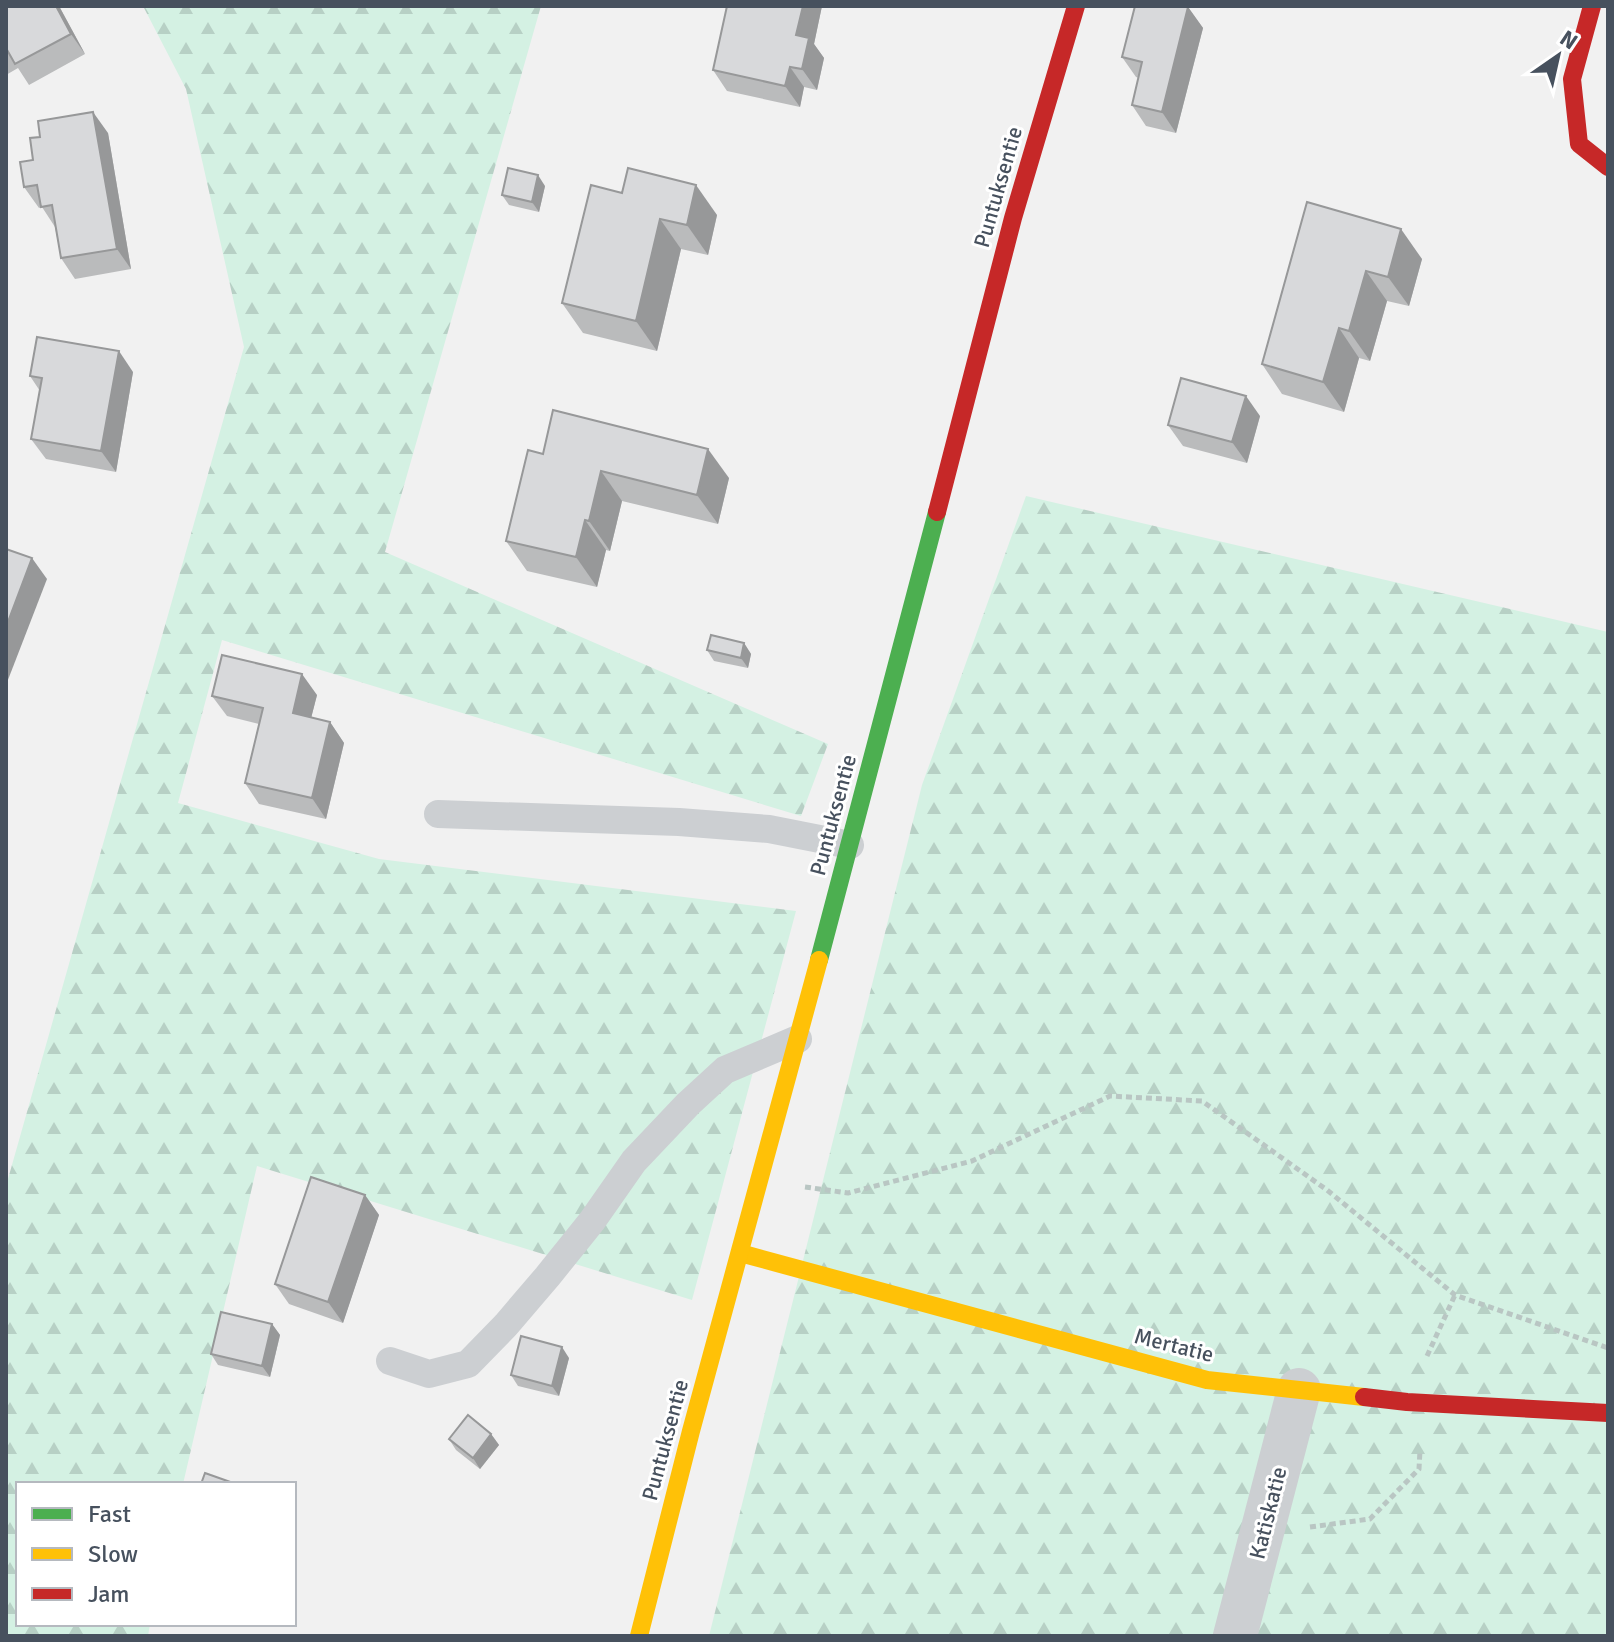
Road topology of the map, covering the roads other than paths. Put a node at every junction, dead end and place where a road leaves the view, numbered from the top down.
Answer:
1 (1076, 6) edge
2 (1592, 6) edge
3 (1608, 167) edge
4 (438, 814) dead end
5 (850, 845) junction
6 (798, 1039) junction
7 (740, 1253) junction
8 (390, 1361) dead end
9 (1299, 1390) junction
10 (1608, 1413) edge
11 (639, 1636) edge
12 (1235, 1636) edge

1 - 5 street, Puntuksentie
2 - 3 street
4 - 5 lane
5 - 6 street, Puntuksentie
6 - 7 street, Puntuksentie
6 - 8 lane
7 - 9 street, Mertatie
7 - 11 street, Puntuksentie
9 - 10 street, Mertatie
9 - 12 street, Katiskatie

